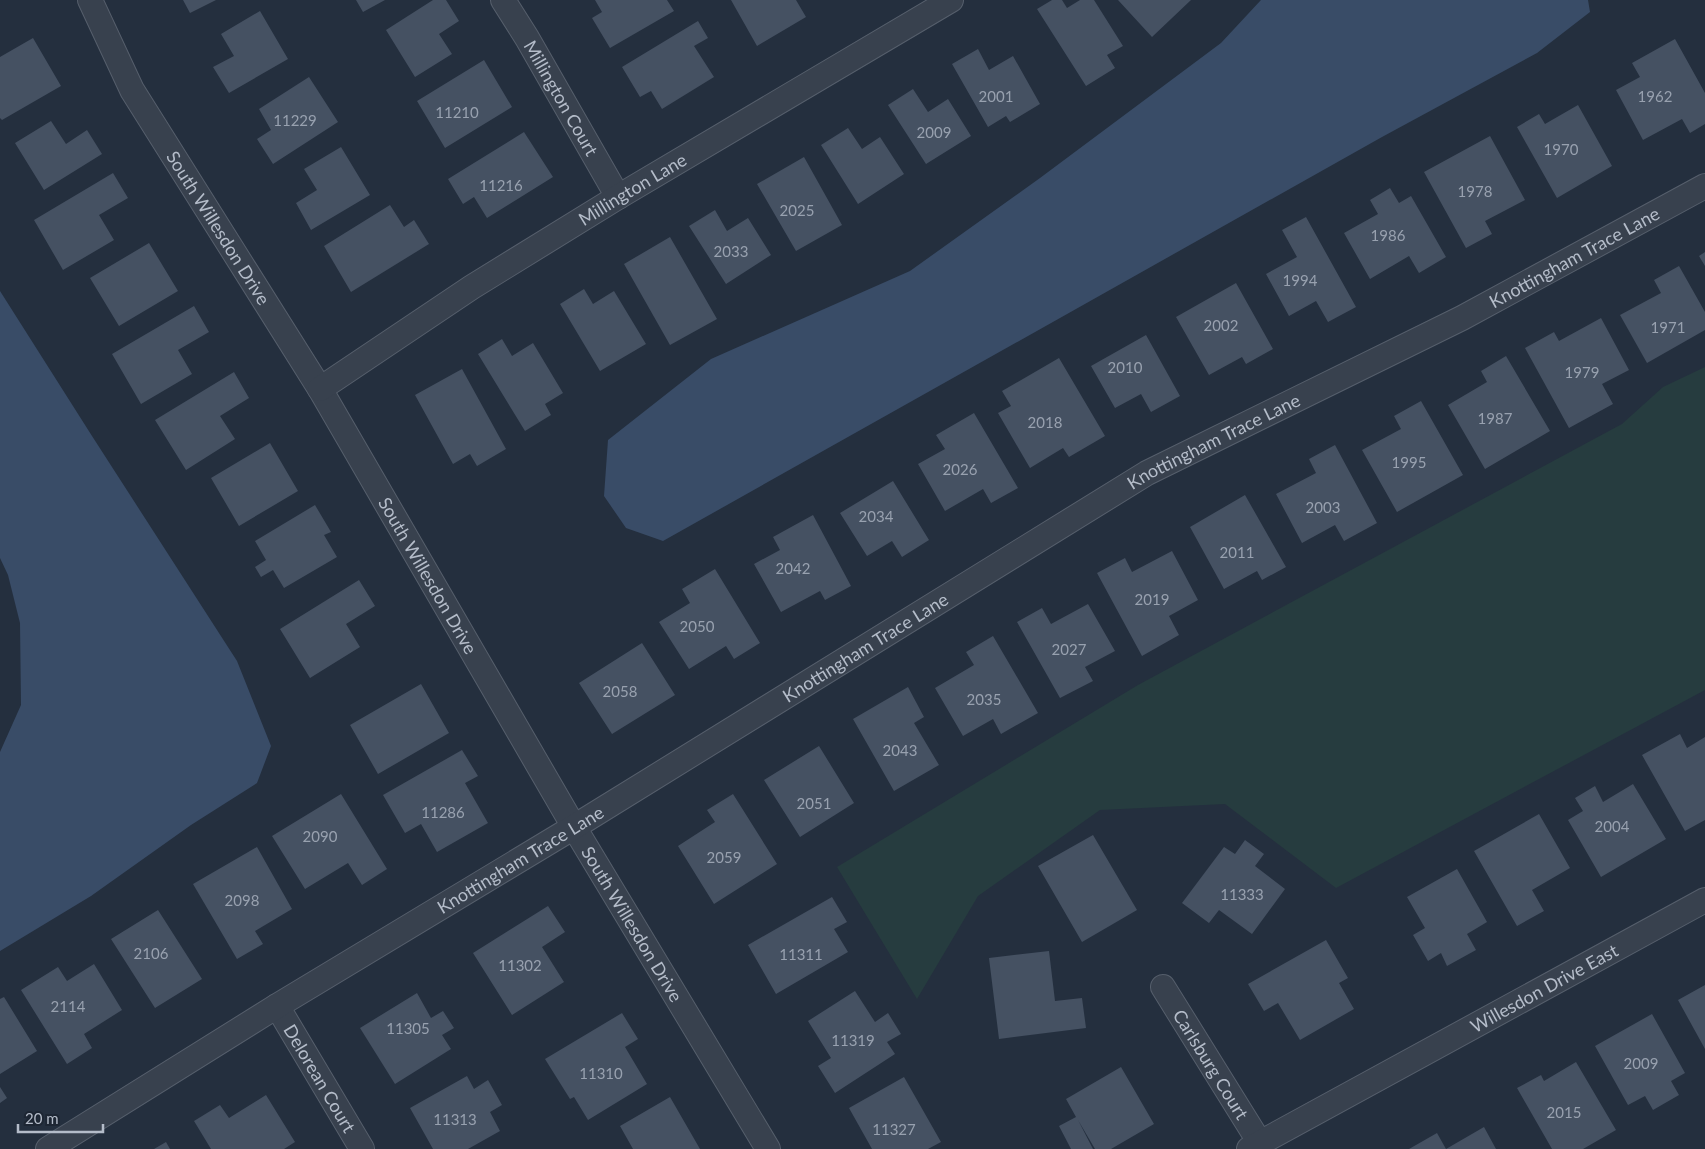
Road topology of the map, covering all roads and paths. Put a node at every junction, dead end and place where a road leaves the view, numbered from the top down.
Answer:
1 (90, 0) edge
2 (503, 0) edge
3 (951, 0) edge
4 (1705, 186) edge
5 (618, 197) junction
6 (320, 389) junction
7 (574, 827) junction
8 (1705, 900) edge
9 (1163, 987) dead end
10 (277, 1006) junction
11 (1254, 1146) edge
12 (48, 1149) edge
13 (362, 1149) edge
14 (768, 1149) edge

1 - 6 street, South Willesdon Drive
2 - 5 street, Millington Court
3 - 5 street, Millington Lane
4 - 7 street, Knottingham Trace Lane
5 - 6 street, Millington Lane
6 - 7 street, South Willesdon Drive
7 - 10 street, Knottingham Trace Lane
7 - 14 street, South Willesdon Drive
8 - 11 street, Willesdon Drive East
9 - 11 street, Carlsburg Court
10 - 12 street, Knottingham Trace Lane
10 - 13 street, Delorean Court

